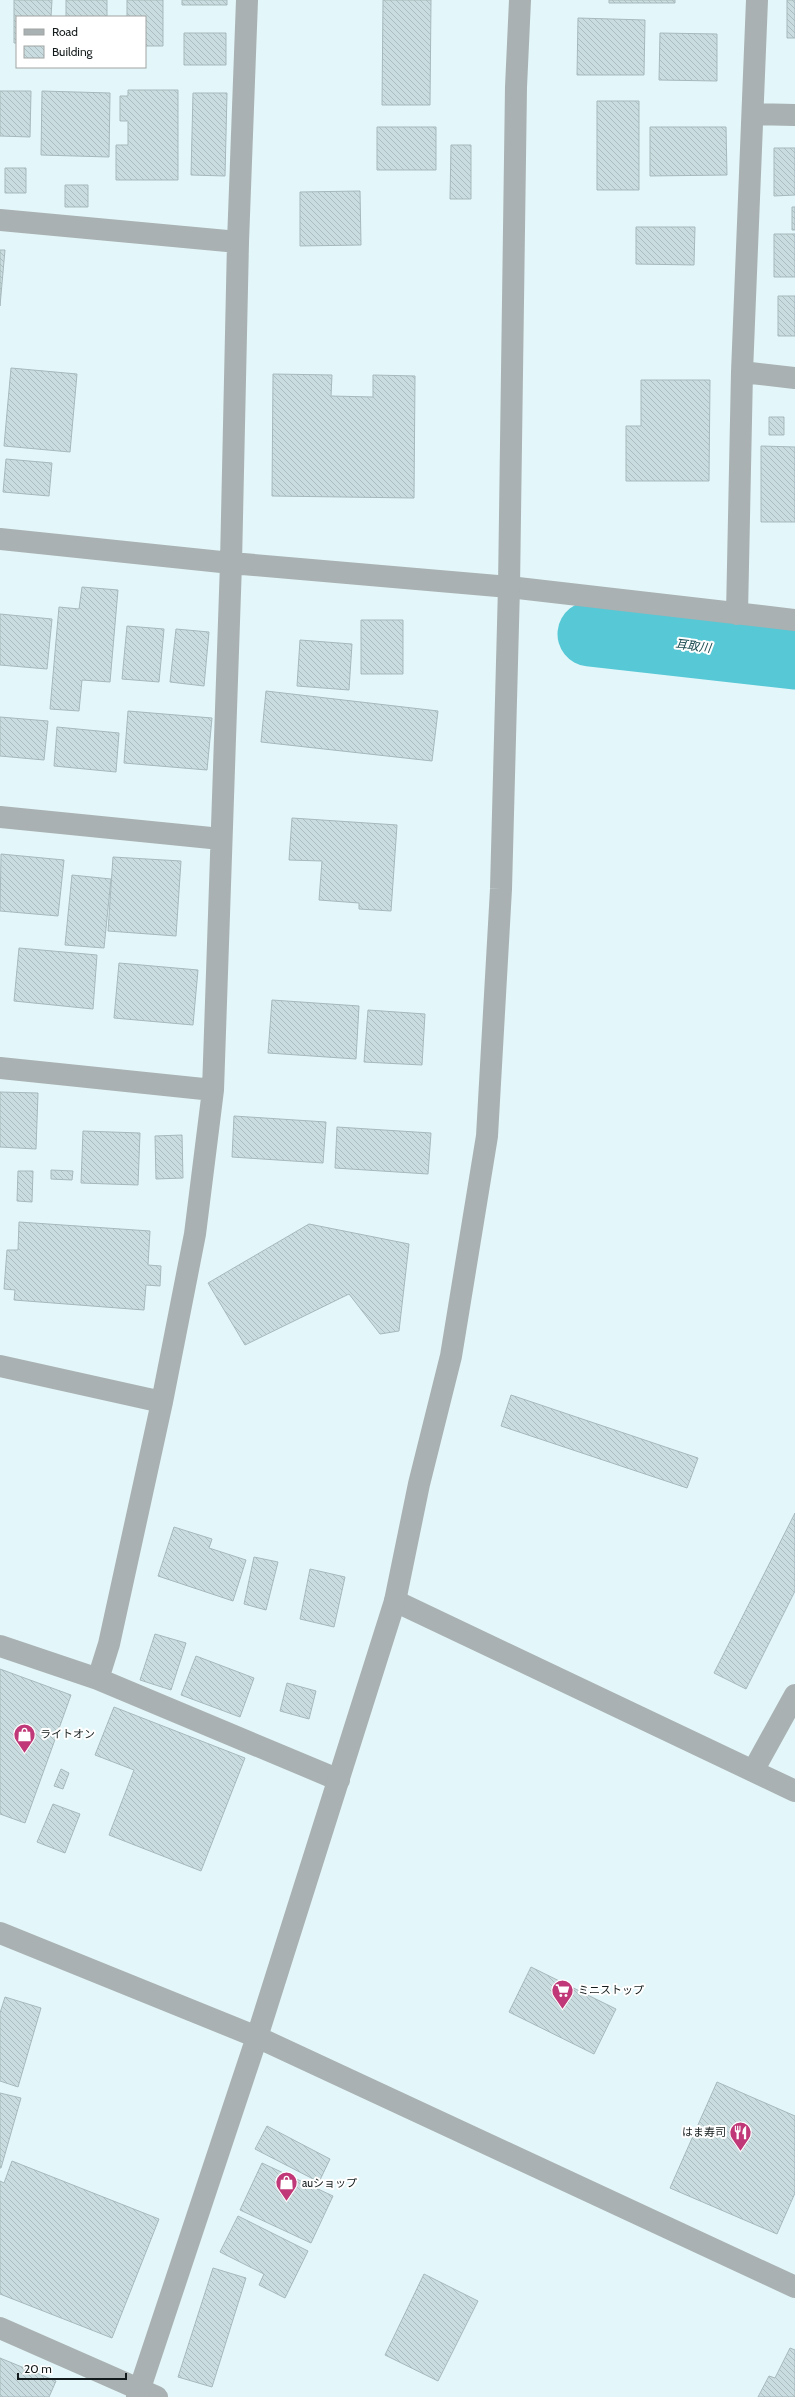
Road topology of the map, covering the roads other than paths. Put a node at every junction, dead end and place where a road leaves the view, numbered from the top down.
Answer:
1 (247, 0) edge
2 (520, 0) edge
3 (757, 0) edge
4 (753, 114) junction
5 (795, 115) edge
6 (0, 220) edge
7 (238, 242) junction
8 (742, 372) junction
9 (795, 378) edge
10 (0, 539) edge
11 (231, 563) junction
12 (509, 587) junction
13 (737, 614) junction
14 (795, 620) edge
15 (0, 817) edge
16 (221, 839) junction
17 (0, 1068) edge
18 (213, 1090) junction
19 (0, 1366) edge
20 (162, 1402) junction
21 (395, 1601) junction
22 (0, 1646) edge
23 (98, 1679) junction
24 (795, 1695) edge
25 (753, 1771) junction
26 (339, 1780) junction
27 (795, 1791) edge
28 (0, 1934) edge
29 (257, 2038) junction
30 (795, 2287) edge
31 (0, 2328) edge
32 (145, 2394) edge

1 - 7 street
2 - 12 street
3 - 4 street
4 - 5 street
4 - 8 street
6 - 7 street
7 - 11 street
8 - 9 street
8 - 13 street
10 - 11 street
11 - 12 street
11 - 16 street
12 - 13 street
12 - 21 street
13 - 14 street
15 - 16 street
16 - 18 street
17 - 18 street
18 - 20 street
19 - 20 street
20 - 23 street
21 - 25 street
21 - 26 street
22 - 23 street
23 - 26 street
24 - 25 street
25 - 27 street
26 - 29 street
28 - 29 street
29 - 30 street
29 - 32 street
31 - 32 street

